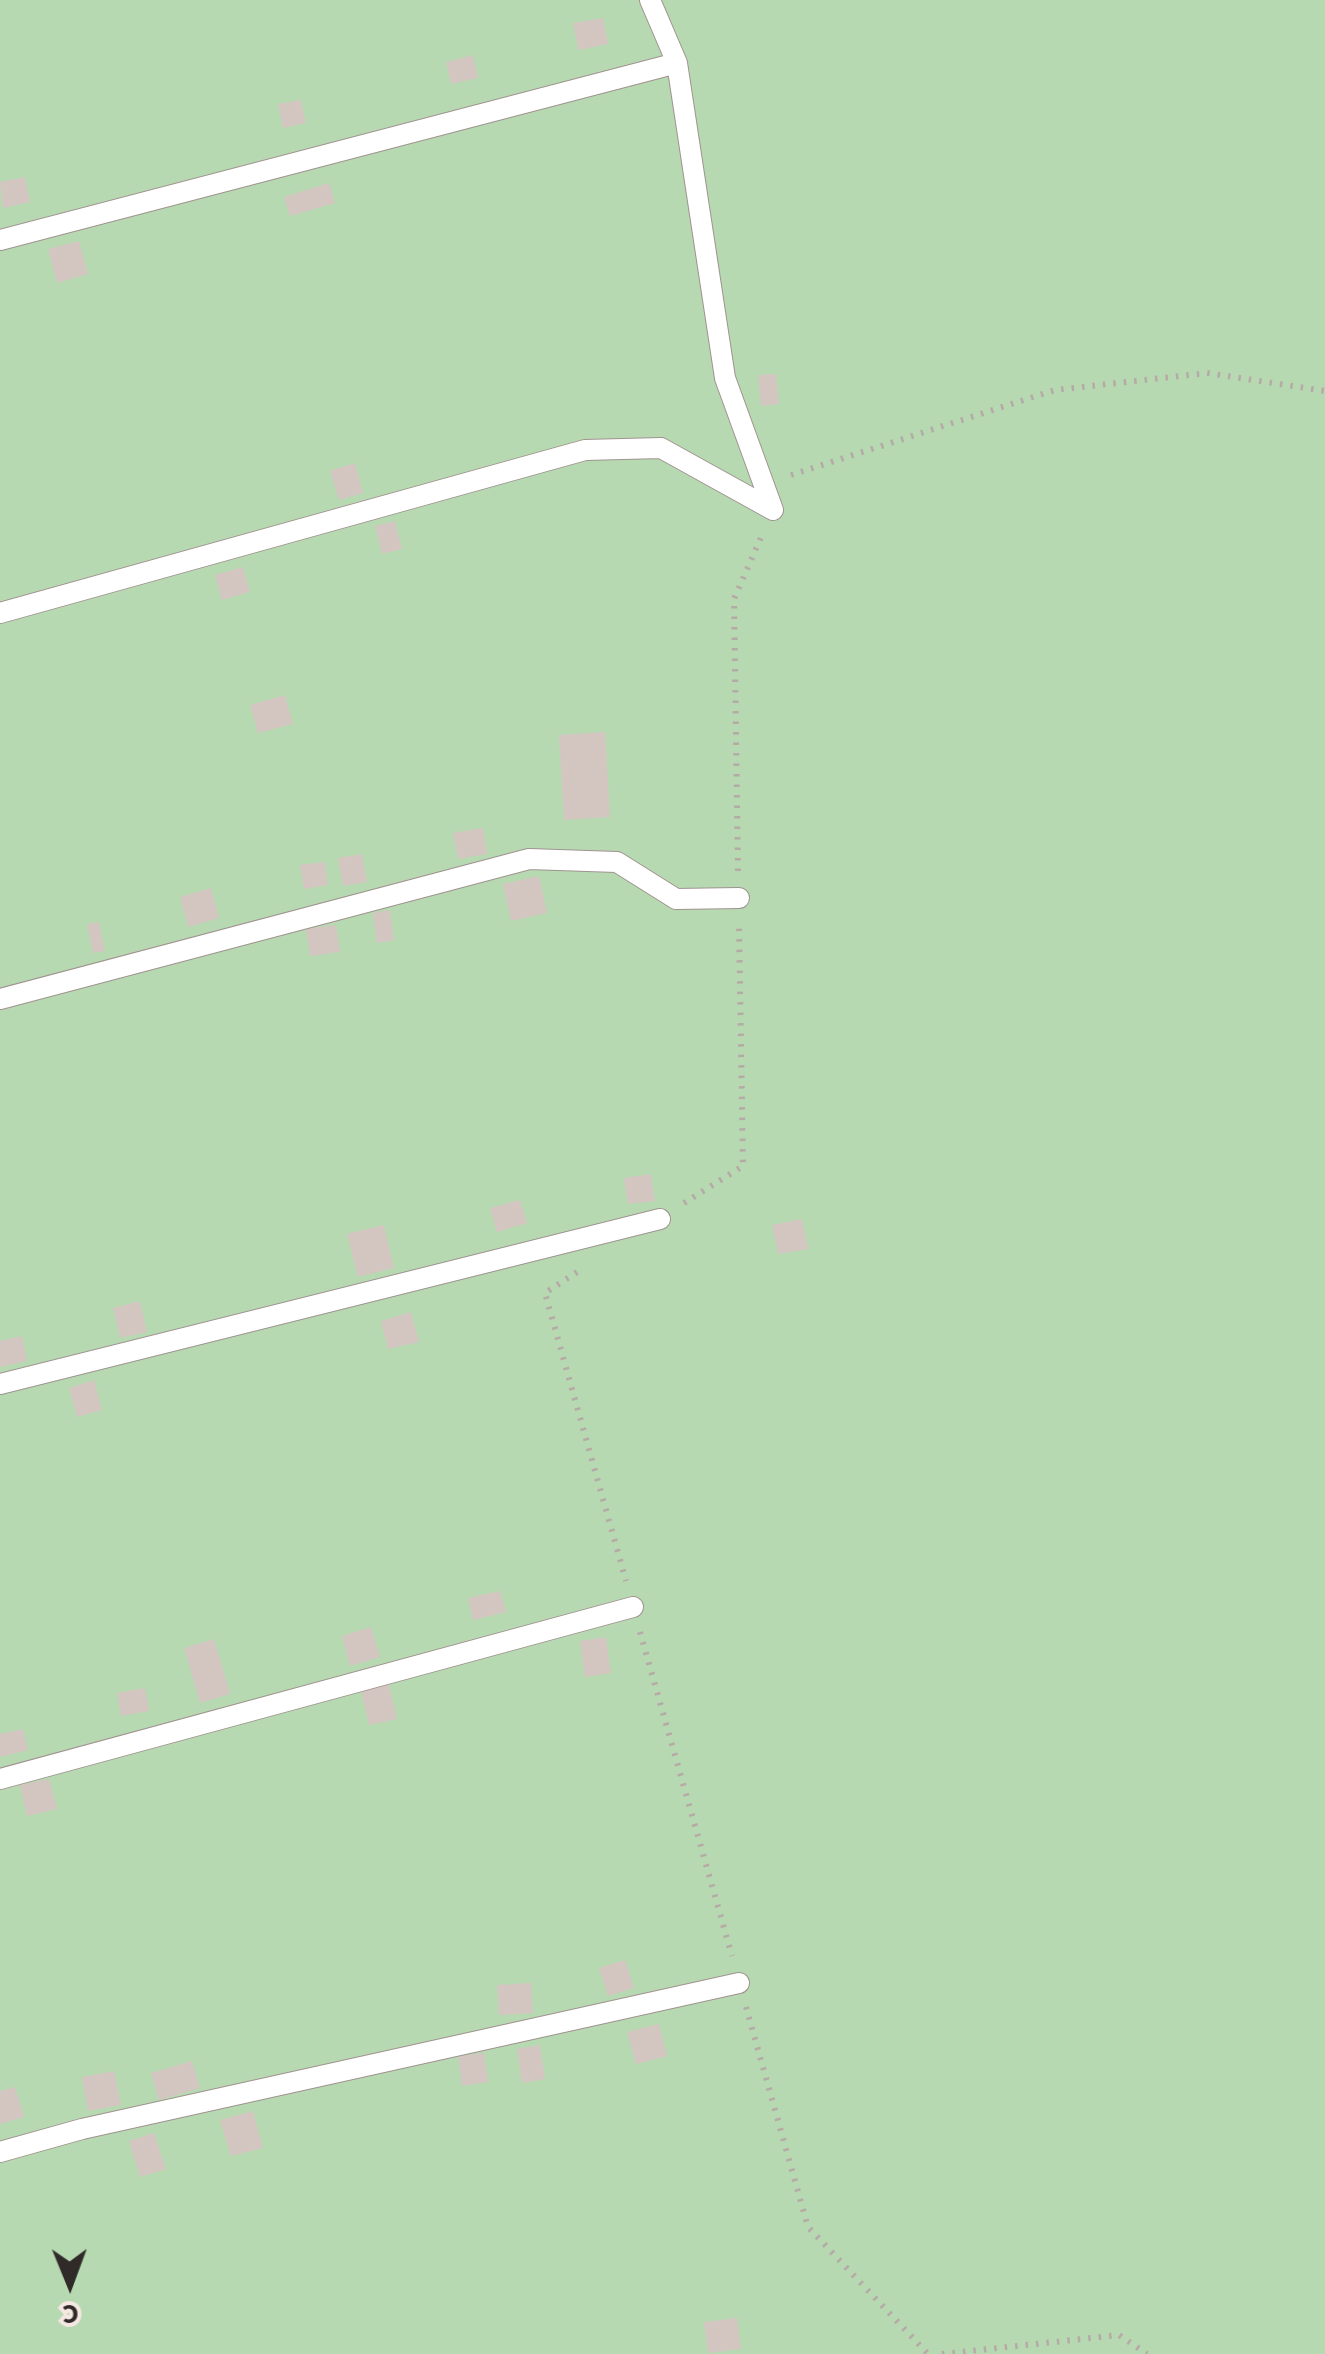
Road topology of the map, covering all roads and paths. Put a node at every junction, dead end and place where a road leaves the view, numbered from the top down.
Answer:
1 (650, 0) edge
2 (677, 62) junction
3 (0, 240) edge
4 (1325, 391) edge
5 (773, 510) junction
6 (0, 613) edge
7 (739, 898) junction
8 (0, 998) edge
9 (660, 1219) joint
10 (578, 1272) dead end
11 (0, 1384) edge
12 (634, 1607) junction
13 (0, 1779) edge
14 (739, 1982) junction
15 (0, 2152) edge
16 (928, 2354) edge
17 (942, 2354) edge
18 (1147, 2354) edge

1 - 2 lane
2 - 3 lane
2 - 5 lane
4 - 5 path
5 - 6 lane
5 - 7 path
7 - 8 lane
7 - 9 path
9 - 11 lane
10 - 12 path
12 - 13 lane
12 - 14 path
14 - 15 lane
14 - 16 path
17 - 18 path

